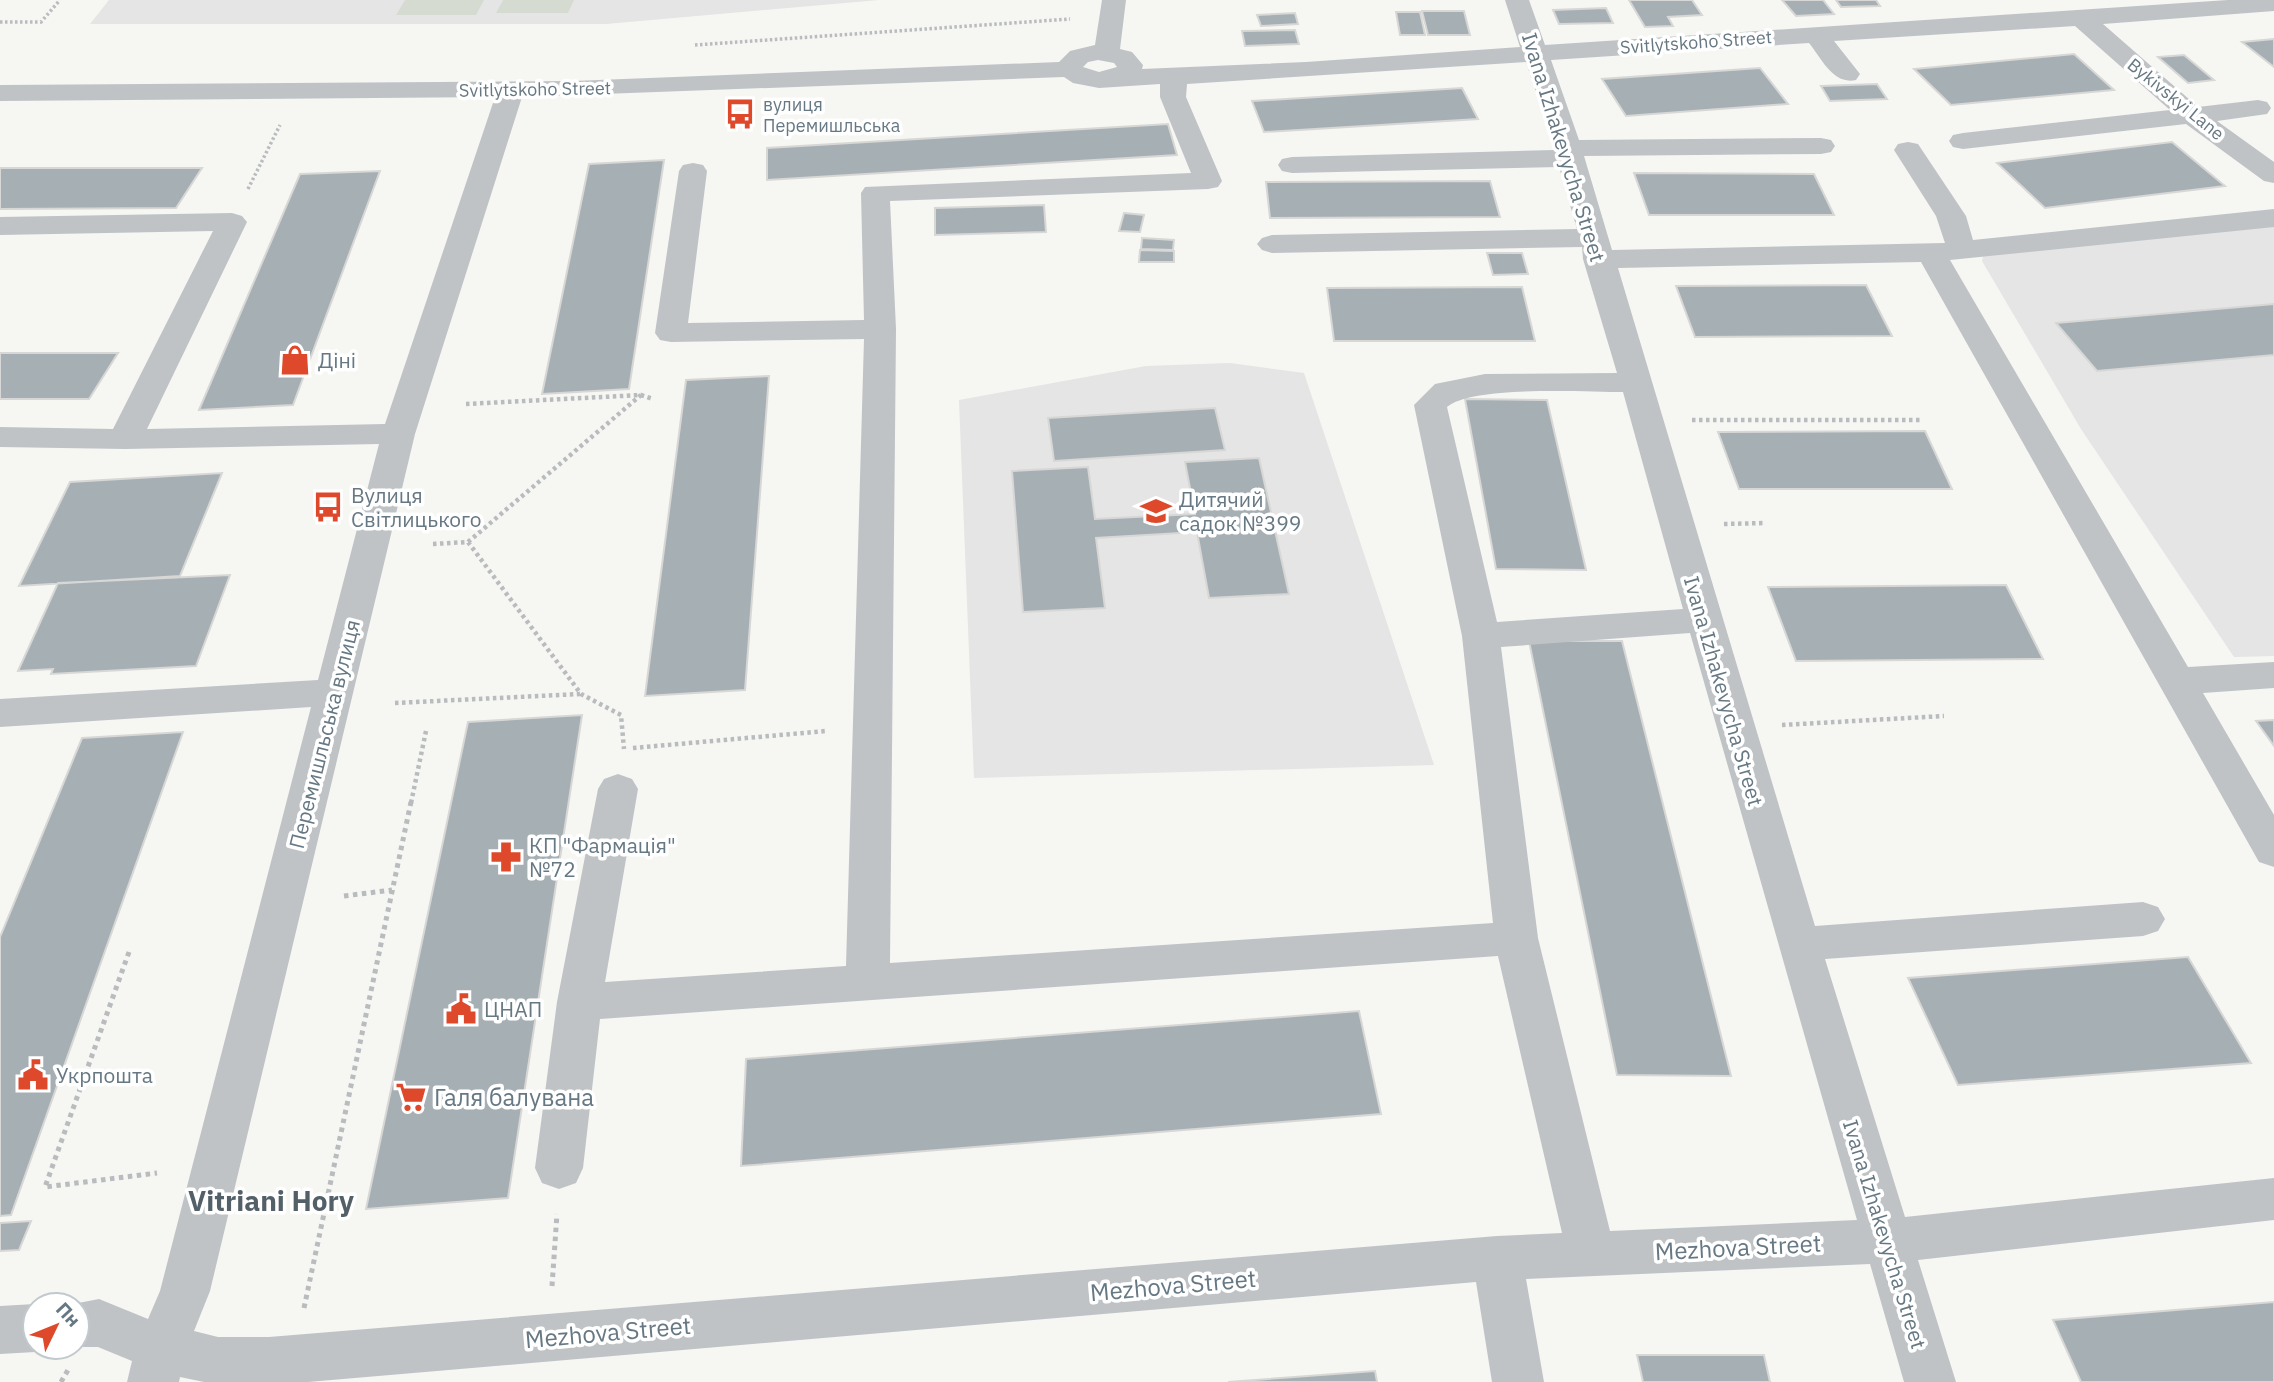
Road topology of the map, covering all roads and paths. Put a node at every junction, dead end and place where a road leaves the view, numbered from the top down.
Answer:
1 (60, 0) edge
2 (1114, 0) edge
3 (1517, 0) edge
4 (1961, 0) edge
5 (2274, 4) edge
6 (1079, 18) dead end
7 (2082, 19) junction
8 (0, 22) edge
9 (1986, 26) junction
10 (1815, 34) junction
11 (685, 46) dead end
12 (1107, 52) junction
13 (1536, 53) junction
14 (1070, 69) junction
15 (1847, 74) dead end
16 (1118, 77) junction
17 (1174, 77) junction
18 (511, 90) junction
19 (0, 93) edge
20 (2258, 108) dead end
21 (2194, 117) junction
22 (267, 125) dead end
23 (1964, 141) dead end
24 (1821, 146) dead end
25 (1908, 150) dead end
26 (1569, 153) junction
27 (1292, 165) dead end
28 (693, 171) dead end
29 (2274, 175) edge
30 (2274, 218) edge
31 (232, 222) junction
32 (0, 226) edge
33 (1272, 244) dead end
34 (1595, 248) junction
35 (1946, 251) junction
36 (880, 329) junction
37 (1634, 382) junction
38 (641, 395) junction
39 (653, 399) dead end
40 (466, 404) dead end
41 (1713, 420) dead end
42 (1923, 420) dead end
43 (398, 434) junction
44 (0, 438) edge
45 (125, 439) junction
46 (1765, 523) dead end
47 (1712, 525) dead end
48 (468, 542) junction
49 (433, 544) dead end
50 (1704, 620) junction
51 (1481, 636) junction
52 (2274, 676) edge
53 (2175, 681) junction
54 (335, 692) junction
55 (581, 694) junction
56 (395, 703) dead end
57 (0, 713) edge
58 (1944, 716) dead end
59 (1770, 725) dead end
60 (872, 727) junction
61 (426, 731) dead end
62 (621, 769) junction
63 (2274, 851) edge
64 (392, 890) junction
65 (344, 896) dead end
66 (2143, 919) dead end
67 (1516, 938) junction
68 (1799, 944) junction
69 (129, 952) dead end
70 (868, 983) junction
71 (579, 1002) junction
72 (559, 1168) dead end
73 (157, 1173) dead end
74 (2274, 1199) edge
75 (556, 1233) dead end
76 (1886, 1241) junction
77 (1591, 1253) junction
78 (1497, 1258) junction
79 (551, 1295) dead end
80 (302, 1316) dead end
81 (91, 1324) edge
82 (21, 1329) edge
83 (0, 1331) edge
84 (157, 1365) edge
85 (1518, 1382) edge
86 (1930, 1382) edge

1 - 8 path
2 - 12 street
3 - 13 street, Ivana Izhakevycha Street
4 - 9 street
5 - 7 street, Svitlytskoho Street
6 - 11 path
7 - 9 street, Svitlytskoho Street
7 - 21 street, Bykivskyi Lane
9 - 10 street, Svitlytskoho Street
10 - 13 street, Svitlytskoho Street
10 - 15 street
12 - 14 street
12 - 16 street
13 - 17 street, Svitlytskoho Street
13 - 26 street, Ivana Izhakevycha Street
14 - 16 street, Svitlytskoho Street
14 - 18 street, Svitlytskoho Street
16 - 17 street, Svitlytskoho Street
17 - 36 street
18 - 19 street, Svitlytskoho Street
18 - 43 street, Перемишльська вулиця
20 - 21 street
21 - 23 street
21 - 29 street, Bykivskyi Lane
22 - 31 path
24 - 26 street
25 - 35 street
26 - 27 street
26 - 34 street, Ivana Izhakevycha Street
28 - 36 street
30 - 35 street
31 - 32 street
31 - 45 street
33 - 34 street
34 - 35 street
34 - 37 street, Ivana Izhakevycha Street
35 - 53 street
36 - 60 street
37 - 50 street, Ivana Izhakevycha Street
37 - 51 street
38 - 39 path
38 - 40 path
38 - 48 path
41 - 42 path
43 - 45 street
43 - 54 street, Перемишльська вулиця
44 - 45 street
46 - 47 path
48 - 49 path
48 - 55 path
50 - 51 street
50 - 68 street, Ivana Izhakevycha Street
51 - 67 street
52 - 53 street
53 - 63 street
54 - 57 street
54 - 84 street, Перемишльська вулиця
55 - 56 path
55 - 62 path
58 - 59 path
60 - 62 path
60 - 70 street
61 - 64 path
62 - 71 street
64 - 65 path
64 - 80 path
66 - 68 street
67 - 70 street
67 - 77 street
68 - 76 street, Ivana Izhakevycha Street
69 - 73 path
70 - 71 street
71 - 72 street
74 - 76 street, Mezhova Street
75 - 79 path
76 - 77 street, Mezhova Street
76 - 86 street, Ivana Izhakevycha Street
77 - 78 street, Mezhova Street
78 - 84 street, Mezhova Street
78 - 85 street
81 - 84 street, Mezhova Street
82 - 83 street

